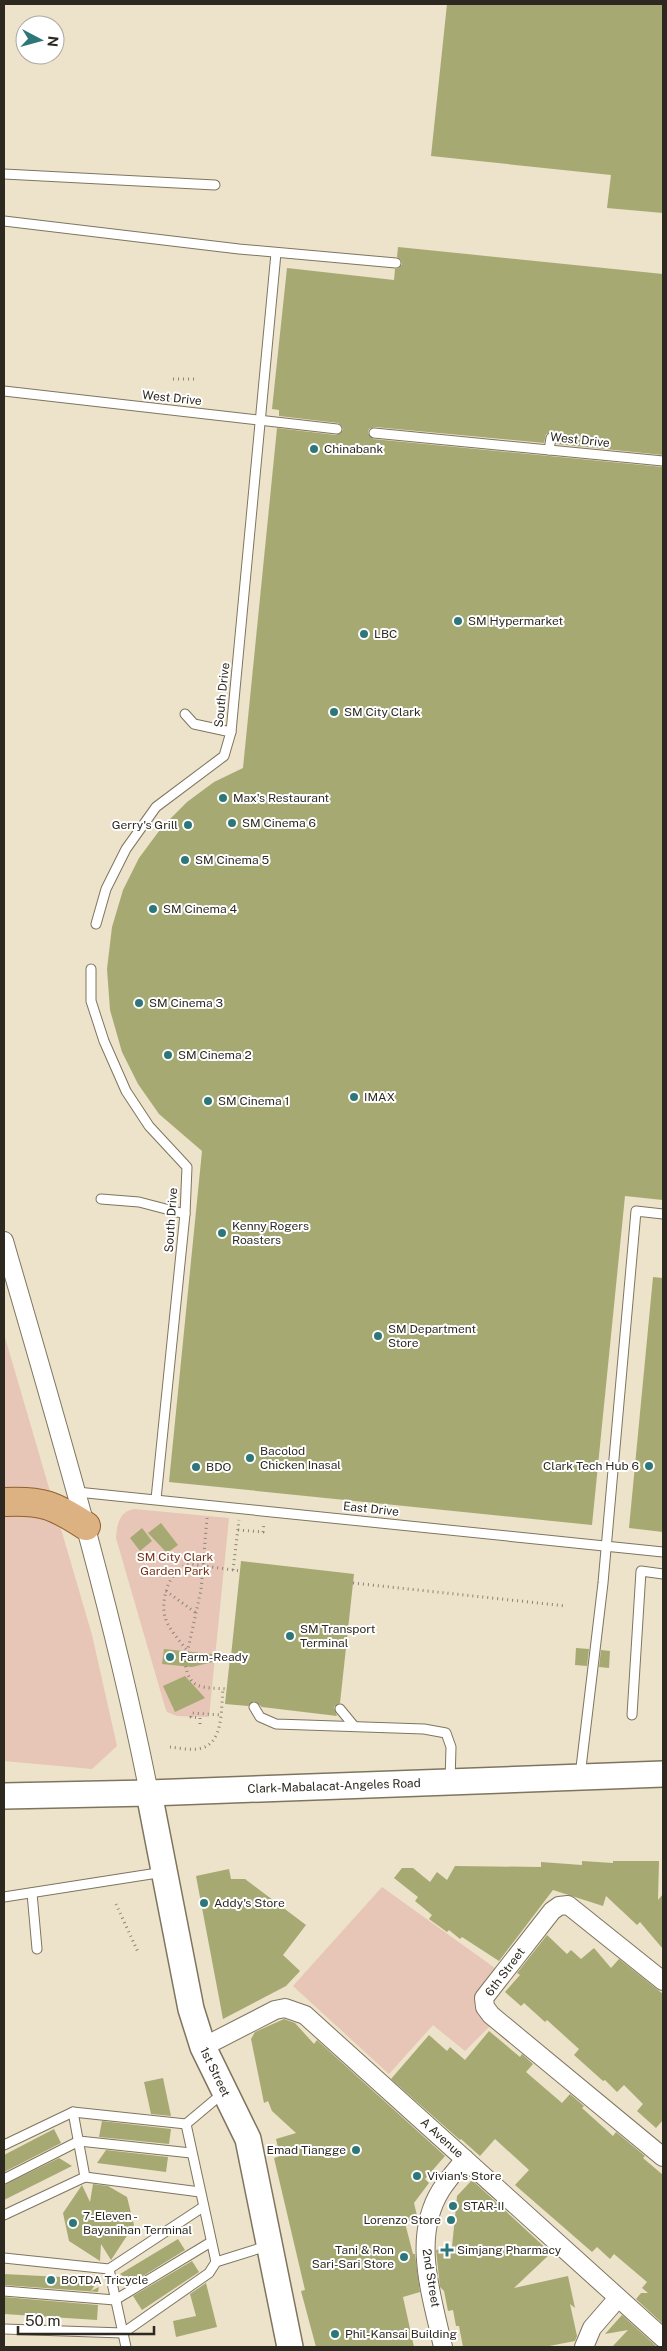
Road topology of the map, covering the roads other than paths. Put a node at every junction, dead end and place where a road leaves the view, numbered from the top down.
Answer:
1 (4, 174) edge
2 (215, 185) dead end
3 (4, 221) edge
4 (276, 252) junction
5 (396, 263) dead end
6 (4, 391) edge
7 (260, 420) junction
8 (337, 429) dead end
9 (374, 433) dead end
10 (550, 438) dead end
11 (549, 450) junction
12 (663, 461) edge
13 (185, 714) dead end
14 (231, 732) junction
15 (96, 924) dead end
16 (91, 969) dead end
17 (102, 1199) dead end
18 (186, 1214) junction
19 (663, 1214) edge
20 (4, 1241) edge
21 (77, 1492) junction
22 (156, 1499) junction
23 (4, 1502) edge
24 (86, 1526) junction
25 (606, 1546) junction
26 (663, 1552) edge
27 (663, 1574) edge
28 (254, 1706) dead end
29 (340, 1709) dead end
30 (632, 1716) dead end
31 (354, 1726) junction
32 (663, 1774) edge
33 (580, 1778) junction
34 (450, 1782) junction
35 (150, 1793) junction
36 (4, 1796) edge
37 (165, 1872) junction
38 (32, 1893) junction
39 (4, 1898) edge
40 (36, 1949) dead end
41 (663, 1980) edge
42 (203, 2047) junction
43 (224, 2091) junction
44 (73, 2112) junction
45 (186, 2124) junction
46 (79, 2141) junction
47 (4, 2145) edge
48 (191, 2153) junction
49 (663, 2157) edge
50 (465, 2159) junction
51 (85, 2177) junction
52 (4, 2179) edge
53 (200, 2192) junction
54 (203, 2207) junction
55 (4, 2215) edge
56 (211, 2242) junction
57 (270, 2245) junction
58 (4, 2258) edge
59 (216, 2262) junction
60 (108, 2269) junction
61 (4, 2291) edge
62 (618, 2298) junction
63 (115, 2300) junction
64 (4, 2329) edge
65 (123, 2333) junction
66 (663, 2338) edge
67 (126, 2347) edge
68 (290, 2347) edge
69 (443, 2347) edge
70 (584, 2347) edge

1 - 2 lane
3 - 4 lane
4 - 5 lane
4 - 7 lane, South Drive
6 - 7 lane, West Drive
7 - 8 lane, West Drive
7 - 14 lane, South Drive
9 - 11 lane, West Drive
10 - 11 lane
11 - 12 lane, West Drive
13 - 14 lane
14 - 15 lane, South Drive
16 - 18 lane, South Drive
17 - 18 lane
18 - 22 lane, South Drive
19 - 25 lane
20 - 21 street
21 - 22 lane, East Drive
21 - 24 street
22 - 25 lane, East Drive
23 - 24 main road
24 - 35 street
25 - 26 lane, East Drive
25 - 33 lane
27 - 30 lane
28 - 31 lane
29 - 31 lane
31 - 34 lane
32 - 33 main road, Clark-Mabalacat-Angeles Road
33 - 34 main road, Clark-Mabalacat-Angeles Road
34 - 35 main road, Clark-Mabalacat-Angeles Road
35 - 36 main road, Clark-Mabalacat-Angeles Road
35 - 37 main road, 1st Street
37 - 38 lane
37 - 42 main road, 1st Street
38 - 39 lane
38 - 40 lane
41 - 49 street, 6th Street
42 - 43 main road, 1st Street
42 - 50 street, A Avenue
43 - 45 lane
43 - 57 main road, 1st Street
44 - 45 lane
44 - 46 lane
44 - 47 lane
45 - 48 lane
46 - 48 lane
46 - 51 lane
46 - 52 lane
48 - 53 lane
50 - 62 street, A Avenue
50 - 69 street, 2nd Street
51 - 53 lane
51 - 55 lane
53 - 54 lane
54 - 56 lane
54 - 60 lane
56 - 59 lane
56 - 63 lane
57 - 59 lane
57 - 68 main road, 1st Street
58 - 60 lane
59 - 65 lane
60 - 63 lane
61 - 63 lane
62 - 66 street, A Avenue
62 - 70 street
63 - 65 lane
64 - 65 lane
65 - 67 lane

